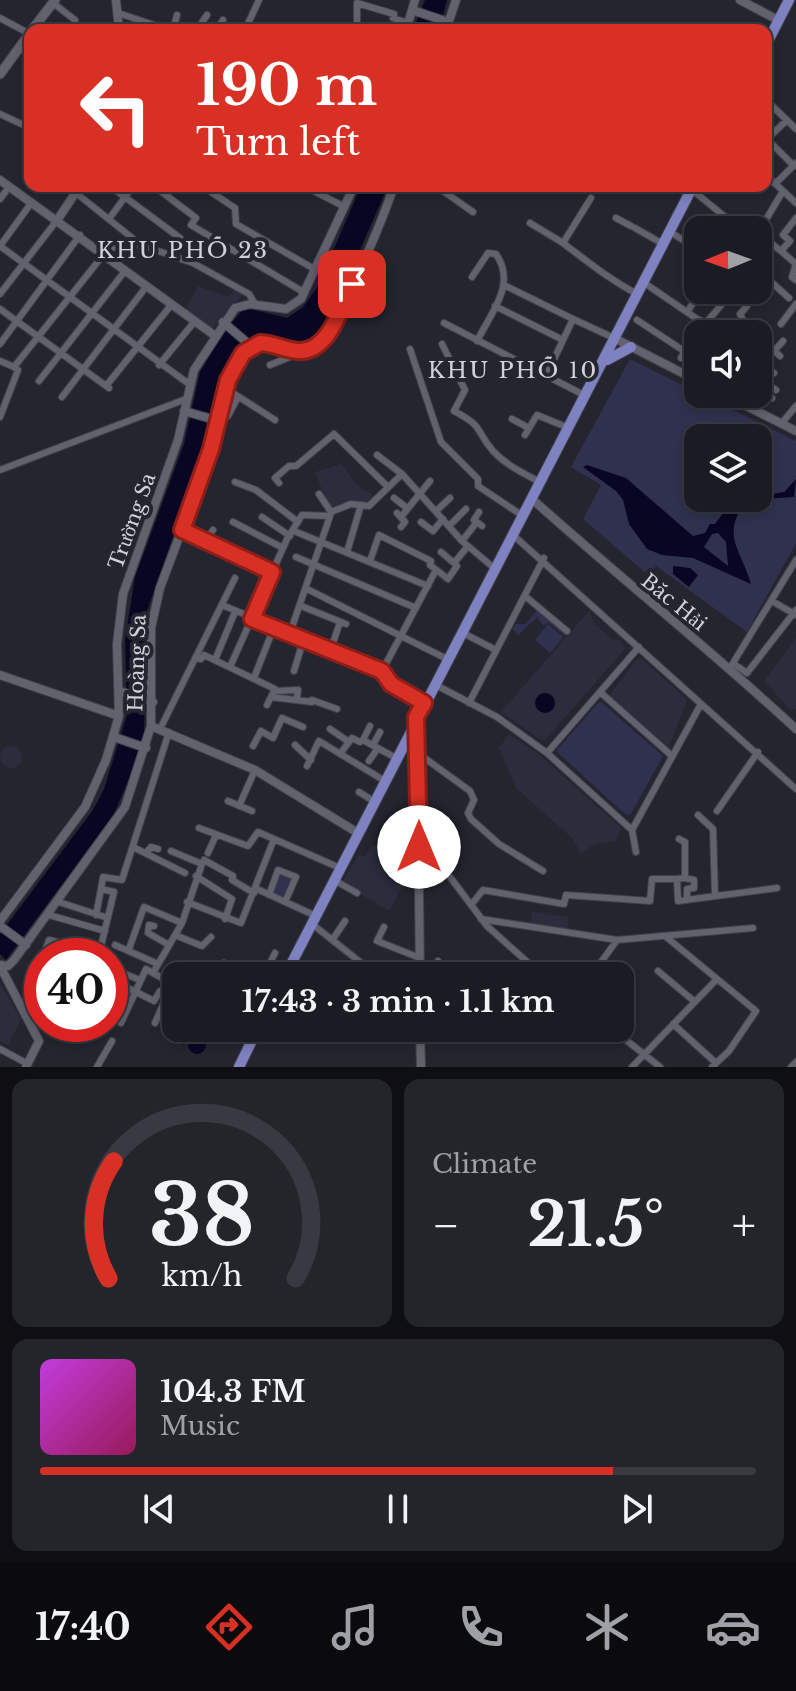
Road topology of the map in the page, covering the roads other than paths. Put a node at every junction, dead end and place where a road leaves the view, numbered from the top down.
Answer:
1 (116, 0) edge
2 (259, 0) edge
3 (415, 0) edge
4 (456, 0) edge
5 (740, 0) edge
6 (789, 0) edge
7 (53, 1) edge
8 (374, 4) edge
9 (118, 13) junction
10 (177, 15) dead end
11 (207, 15) dead end
12 (412, 17) edge
13 (0, 18) edge
14 (75, 20) dead end
15 (223, 20) dead end
16 (778, 20) junction
17 (36, 24) edge
18 (119, 24) edge
19 (151, 24) edge
20 (175, 24) edge
21 (201, 24) edge
22 (220, 24) edge
23 (248, 24) edge
24 (357, 24) edge
25 (442, 24) edge
26 (446, 24) edge
27 (24, 30) edge
28 (772, 32) edge
29 (24, 41) edge
30 (0, 74) edge
31 (772, 106) edge
32 (0, 114) edge
33 (787, 120) junction
34 (24, 125) edge
35 (796, 129) edge
36 (772, 134) edge
37 (772, 143) edge
38 (795, 164) edge
39 (0, 180) edge
40 (772, 181) edge
41 (775, 184) junction
42 (9, 187) junction
43 (783, 191) junction
44 (77, 192) edge
45 (80, 192) edge
46 (118, 192) edge
47 (129, 192) edge
48 (162, 192) edge
49 (211, 192) edge
50 (322, 192) edge
51 (351, 192) edge
52 (392, 192) edge
53 (445, 192) edge
54 (690, 192) edge
55 (696, 192) edge
56 (125, 197) junction
57 (591, 198) dead end
58 (0, 199) edge
59 (32, 202) junction
60 (796, 203) edge
61 (345, 207) junction
62 (473, 212) dead end
63 (719, 216) edge
64 (768, 216) edge
65 (616, 218) dead end
66 (796, 218) edge
67 (58, 219) junction
68 (109, 219) junction
69 (530, 223) dead end
70 (670, 232) junction
71 (80, 235) junction
72 (180, 238) dead end
73 (684, 240) edge
74 (563, 243) junction
75 (663, 244) junction
76 (772, 244) edge
77 (141, 245) junction
78 (0, 246) edge
79 (101, 251) junction
80 (781, 251) junction
81 (24, 263) junction
82 (316, 270) junction
83 (125, 271) junction
84 (472, 277) dead end
85 (45, 280) junction
86 (796, 280) edge
87 (643, 282) junction
88 (772, 283) edge
89 (506, 286) junction
90 (146, 287) junction
91 (305, 293) junction
92 (0, 294) edge
93 (637, 294) junction
94 (70, 297) junction
95 (789, 298) dead end
96 (172, 304) junction
97 (255, 304) junction
98 (694, 304) edge
99 (722, 304) edge
100 (796, 304) edge
101 (495, 306) junction
102 (747, 306) dead end
103 (0, 309) edge
104 (687, 312) junction
105 (93, 313) junction
106 (573, 319) junction
107 (16, 320) junction
108 (637, 320) dead end
109 (699, 320) edge
110 (704, 320) edge
111 (741, 320) edge
112 (195, 321) junction
113 (444, 323) dead end
114 (225, 324) junction
115 (781, 324) dead end
116 (112, 330) junction
117 (214, 335) junction
118 (37, 336) junction
119 (614, 338) junction
120 (563, 340) junction
121 (477, 341) junction
122 (783, 341) dead end
123 (0, 344) edge
124 (249, 344) junction
125 (442, 344) dead end
126 (631, 347) junction
127 (136, 348) junction
128 (772, 348) edge
129 (410, 349) dead end
130 (305, 351) junction
131 (684, 353) edge
132 (62, 354) junction
133 (0, 361) edge
134 (603, 364) junction
135 (159, 365) junction
136 (270, 365) dead end
137 (14, 367) junction
138 (82, 369) junction
139 (547, 374) junction
140 (684, 374) edge
141 (39, 381) dead end
142 (189, 384) junction
143 (772, 387) edge
144 (225, 388) junction
145 (776, 390) dead end
146 (582, 394) junction
147 (62, 397) dead end
148 (186, 399) junction
149 (237, 399) junction
150 (796, 406) edge
151 (751, 408) edge
152 (188, 412) junction
153 (0, 417) edge
154 (217, 419) junction
155 (512, 419) dead end
156 (275, 420) dead end
157 (781, 424) junction
158 (564, 426) junction
159 (529, 428) junction
160 (796, 431) edge
161 (525, 435) dead end
162 (377, 455) dead end
163 (0, 470) edge
164 (402, 474) junction
165 (275, 477) dead end
166 (536, 480) junction
167 (430, 481) dead end
168 (235, 482) dead end
169 (388, 487) junction
170 (420, 493) junction
171 (319, 494) dead end
172 (394, 498) dead end
173 (450, 498) dead end
174 (532, 499) junction
175 (361, 505) junction
176 (407, 508) junction
177 (466, 509) dead end
178 (436, 511) junction
179 (479, 512) dead end
180 (331, 514) junction
181 (520, 514) junction
182 (262, 517) dead end
183 (443, 519) junction
184 (233, 522) dead end
185 (298, 522) junction
186 (421, 522) dead end
187 (449, 526) junction
188 (401, 527) dead end
189 (182, 530) junction
190 (213, 530) dead end
191 (292, 533) junction
192 (513, 535) junction
193 (205, 541) junction
194 (323, 542) junction
195 (465, 543) junction
196 (283, 548) junction
197 (347, 552) junction
198 (441, 552) dead end
199 (296, 557) dead end
200 (544, 558) junction
201 (796, 560) edge
202 (370, 561) junction
203 (454, 563) junction
204 (315, 566) junction
205 (494, 568) junction
206 (436, 570) junction
207 (272, 572) junction
208 (235, 578) dead end
209 (428, 586) junction
210 (307, 589) junction
211 (525, 596) junction
212 (772, 601) junction
213 (222, 605) junction
214 (301, 606) junction
215 (416, 608) junction
216 (235, 612) junction
217 (795, 613) edge
218 (252, 619) junction
219 (274, 627) junction
220 (567, 631) dead end
221 (461, 632) junction
222 (290, 633) junction
223 (401, 635) junction
224 (304, 638) junction
225 (639, 647) junction
226 (331, 649) junction
227 (496, 650) junction
228 (195, 658) junction
229 (447, 659) junction
230 (215, 660) junction
231 (732, 666) junction
232 (230, 667) junction
233 (294, 671) dead end
234 (382, 671) junction
235 (0, 675) edge
236 (254, 678) junction
237 (434, 684) junction
238 (121, 692) junction
239 (600, 692) junction
240 (272, 694) junction
241 (151, 702) junction
242 (424, 703) junction
243 (469, 703) junction
244 (701, 704) junction
245 (267, 705) dead end
246 (337, 709) dead end
247 (119, 716) junction
248 (416, 717) junction
249 (370, 726) dead end
250 (303, 727) dead end
251 (160, 729) junction
252 (330, 729) dead end
253 (796, 729) edge
254 (380, 732) dead end
255 (116, 738) junction
256 (363, 740) junction
257 (349, 742) junction
258 (295, 745) dead end
259 (253, 746) dead end
260 (144, 747) junction
261 (376, 747) junction
262 (433, 748) dead end
263 (758, 752) junction
264 (547, 753) junction
265 (340, 754) junction
266 (423, 755) junction
267 (672, 756) junction
268 (396, 758) junction
269 (369, 761) dead end
270 (255, 770) junction
271 (385, 781) junction
272 (796, 789) edge
273 (359, 792) dead end
274 (228, 801) dead end
275 (375, 802) junction
276 (239, 806) junction
277 (252, 811) dead end
278 (717, 811) dead end
279 (698, 815) dead end
280 (199, 828) dead end
281 (632, 830) junction
282 (358, 833) junction
283 (216, 835) junction
284 (274, 839) junction
285 (679, 839) dead end
286 (133, 847) junction
287 (158, 849) dead end
288 (171, 851) dead end
289 (636, 852) dead end
290 (146, 853) junction
291 (208, 853) dead end
292 (419, 858) junction
293 (202, 864) junction
294 (340, 868) junction
295 (543, 871) dead end
296 (185, 873) dead end
297 (196, 876) junction
298 (685, 878) junction
299 (677, 879) junction
300 (334, 880) junction
301 (777, 888) dead end
302 (101, 889) junction
303 (256, 891) junction
304 (357, 893) dead end
305 (269, 895) junction
306 (715, 896) junction
307 (687, 900) junction
308 (59, 902) junction
309 (187, 902) junction
310 (285, 902) junction
311 (471, 905) junction
312 (49, 915) junction
313 (96, 915) junction
314 (108, 918) junction
315 (225, 919) junction
316 (481, 919) junction
317 (314, 920) junction
318 (345, 921) dead end
319 (182, 923) junction
320 (0, 924) edge
321 (154, 926) dead end
322 (384, 927) dead end
323 (753, 928) dead end
324 (105, 931) junction
325 (175, 935) junction
326 (665, 936) junction
327 (211, 937) dead end
328 (29, 938) edge
329 (103, 938) edge
330 (333, 939) junction
331 (617, 940) junction
332 (24, 944) joint
333 (169, 945) junction
334 (129, 949) joint
335 (275, 953) dead end
336 (270, 962) edge
337 (292, 962) edge
338 (361, 962) edge
339 (413, 962) edge
340 (420, 962) edge
341 (528, 962) edge
342 (601, 962) edge
343 (158, 964) junction
344 (3, 965) edge
345 (658, 971) dead end
346 (153, 973) junction
347 (128, 975) edge
348 (162, 978) edge
349 (140, 980) junction
350 (716, 980) junction
351 (128, 988) edge
352 (135, 991) junction
353 (162, 992) edge
354 (695, 1002) junction
355 (128, 1007) edge
356 (162, 1007) edge
357 (155, 1023) dead end
358 (673, 1024) junction
359 (111, 1042) edge
360 (252, 1042) edge
361 (420, 1042) edge
362 (628, 1042) edge
363 (0, 1049) edge
364 (643, 1054) junction
365 (796, 1062) edge
366 (27, 1065) edge
367 (714, 1065) edge
368 (97, 1067) edge
369 (239, 1067) edge
370 (421, 1067) edge
371 (632, 1067) edge
372 (660, 1067) edge
373 (791, 1067) edge

1 - 9 street
2 - 23 street
3 - 12 street
4 - 26 street
5 - 16 street
6 - 16 main road
7 - 14 street
7 - 17 main road
8 - 12 street
8 - 24 street
9 - 18 street
9 - 19 street
10 - 20 street
11 - 21 street
12 - 25 street
13 - 27 street
15 - 22 street
16 - 28 main road
29 - 30 main road
31 - 33 street
32 - 34 street
33 - 35 street
33 - 36 street
37 - 38 street
38 - 41 street
39 - 42 street
40 - 41 street
41 - 43 street
42 - 58 street
42 - 59 street
43 - 60 street
43 - 64 street
44 - 67 street
45 - 68 street
46 - 56 street
47 - 56 street
48 - 91 street
49 - 82 street
50 - 61 street
51 - 61 street
52 - 130 street
53 - 62 street
54 - 70 main road
55 - 63 street
56 - 68 street
56 - 72 street
57 - 74 street
59 - 67 street
59 - 78 street
61 - 82 street
65 - 75 street
66 - 80 street
67 - 71 street
67 - 81 street
68 - 77 street
69 - 74 street
70 - 73 street
70 - 75 main road
71 - 79 street
71 - 85 street
74 - 93 street
75 - 87 main road
76 - 80 street
77 - 79 street
77 - 97 street
78 - 81 street
79 - 83 street
79 - 94 street
80 - 86 street
81 - 85 street
81 - 92 street
82 - 91 street
83 - 90 street
83 - 105 street
84 - 89 street
85 - 94 street
85 - 107 street
87 - 93 main road
87 - 104 street
88 - 95 street
89 - 101 street
89 - 106 street
90 - 96 street
90 - 116 street
91 - 97 street, Trường Sa
93 - 119 main road
94 - 105 street
94 - 118 street
96 - 112 street
96 - 127 street
97 - 114 street, Trường Sa
98 - 104 street
99 - 110 street
100 - 115 street
101 - 120 street
101 - 121 street
102 - 111 street
103 - 107 street
104 - 109 street
105 - 116 street
105 - 132 street
106 - 119 street
106 - 120 street
107 - 118 street
107 - 123 street
108 - 131 street
112 - 117 street
112 - 135 street
113 - 121 street
114 - 117 street, Trường Sa
114 - 124 street
116 - 127 street
116 - 138 street
117 - 142 street, Trường Sa
118 - 132 street
118 - 137 street
119 - 126 street
119 - 134 main road
119 - 146 main road
120 - 139 street
121 - 139 street
122 - 128 street
124 - 130 street
124 - 144 street, Hoàng Sa
125 - 166 street
126 - 134 main road
126 - 140 street
127 - 135 street
127 - 138 street
129 - 181 street
130 - 136 street
132 - 138 street
132 - 141 street
133 - 137 street
134 - 174 main road
135 - 142 street
137 - 153 street
138 - 147 street
139 - 146 street
142 - 148 street, Trường Sa
143 - 145 street
144 - 149 street
144 - 154 street, Hoàng Sa
146 - 158 main road
148 - 152 street, Trường Sa
148 - 163 street
149 - 154 street
149 - 156 street
150 - 157 street
151 - 157 street
152 - 154 street
152 - 238 street, Trường Sa
154 - 189 street, Hoàng Sa
155 - 159 street
157 - 160 street
158 - 159 street
158 - 166 main road
159 - 161 street
162 - 164 street
164 - 169 street
164 - 170 street
165 - 169 street
166 - 181 main road
167 - 170 street
168 - 185 street
169 - 175 street
170 - 176 street
170 - 178 street
171 - 180 street
172 - 176 street
173 - 178 street
174 - 192 main road
174 - 231 street, Bắc Hải
175 - 180 street
175 - 197 street
176 - 188 street
177 - 187 street
178 - 183 street
179 - 195 street
180 - 185 street
180 - 194 street
181 - 205 main road
182 - 191 street
183 - 186 street
183 - 187 street
184 - 196 street
185 - 191 street
187 - 195 street
189 - 193 street
189 - 241 street, Hoàng Sa
190 - 193 street
191 - 194 street
191 - 196 street
192 - 200 street
192 - 205 main road
193 - 207 street
194 - 197 street
194 - 204 street
195 - 203 street
195 - 205 street
196 - 207 street
197 - 202 street
198 - 203 street
199 - 204 street
200 - 211 street
200 - 225 street
201 - 212 street
202 - 206 street
202 - 209 street
203 - 206 street
204 - 210 street
204 - 215 street
205 - 221 main road
206 - 209 street
207 - 218 street
208 - 213 street
209 - 215 street
210 - 214 street
210 - 223 street
211 - 220 street
211 - 227 street
212 - 217 street
212 - 231 street
213 - 216 street
213 - 228 street
214 - 222 street
214 - 226 street
215 - 223 street
216 - 218 street
216 - 230 street
217 - 231 street
218 - 219 street
218 - 232 street
219 - 222 street
219 - 236 street
221 - 227 street
221 - 229 main road
222 - 224 street
223 - 229 street
223 - 234 street
224 - 226 street
224 - 233 street
225 - 239 street
225 - 244 street
226 - 234 street
227 - 243 street
228 - 230 street
228 - 251 street
229 - 237 main road
230 - 232 street
231 - 253 street, Bắc Hải
232 - 236 street
234 - 242 street
235 - 247 street
236 - 240 street
237 - 242 main road
237 - 243 street
238 - 241 street
238 - 247 street, Trường Sa
239 - 264 street
239 - 267 street
240 - 245 street
240 - 246 street
241 - 251 street, Hoàng Sa
242 - 248 main road
243 - 264 street
244 - 263 street
244 - 267 street
247 - 255 street, Trường Sa
248 - 266 street
248 - 268 main road
249 - 256 street
250 - 259 street
251 - 260 street, Hoàng Sa
251 - 270 street
251 - 286 street
252 - 257 street
254 - 261 street
255 - 260 street
255 - 320 street, Trường Sa
256 - 257 street
256 - 261 street
257 - 265 street
258 - 265 street
260 - 308 street, Hoàng Sa
261 - 268 street
261 - 269 street
262 - 266 street
263 - 272 street
263 - 278 street
264 - 281 street
265 - 271 street
266 - 292 street
266 - 295 street
267 - 281 street
268 - 271 main road
270 - 276 street
270 - 282 street
271 - 275 main road
273 - 275 street
274 - 276 street
275 - 282 main road
276 - 277 street
279 - 306 street
280 - 283 street
281 - 289 street
282 - 294 main road
283 - 284 street
283 - 291 street
284 - 294 street
284 - 303 street
285 - 298 street
286 - 290 street
286 - 302 street
287 - 290 street
288 - 293 street
290 - 296 street
292 - 311 street
292 - 340 street
293 - 297 street
293 - 303 street
294 - 300 main road
297 - 309 street
297 - 315 street
298 - 299 street
298 - 307 street
299 - 307 street
299 - 311 street
300 - 304 street
300 - 317 main road
301 - 306 street
302 - 313 street
302 - 314 street
303 - 305 street
303 - 315 street
305 - 310 street
305 - 310 street
306 - 307 street
308 - 312 street, Hoàng Sa
308 - 313 street
309 - 315 street
309 - 319 street
310 - 317 street
311 - 316 street
312 - 324 street
312 - 328 street, Hoàng Sa
313 - 314 street
314 - 324 street
316 - 331 street
316 - 341 street
317 - 330 street
317 - 337 main road
318 - 330 street
319 - 325 street
319 - 334 street
320 - 332 street
321 - 333 street
322 - 339 street
323 - 326 street
324 - 329 street
325 - 327 street
325 - 333 street
326 - 331 street
326 - 350 street
330 - 338 street
331 - 342 street
332 - 344 street, Hoàng Sa
333 - 343 street
334 - 343 street
335 - 336 street
343 - 346 street
344 - 366 street
345 - 354 street
346 - 348 street
346 - 349 street
347 - 349 street
349 - 352 street
350 - 354 street
350 - 367 street
351 - 352 street
352 - 353 street
352 - 355 street
354 - 358 street
356 - 357 street
358 - 364 street
358 - 367 street
359 - 368 street
360 - 369 main road
361 - 370 street
362 - 364 street
363 - 366 street
364 - 371 street
364 - 372 street
365 - 373 street

